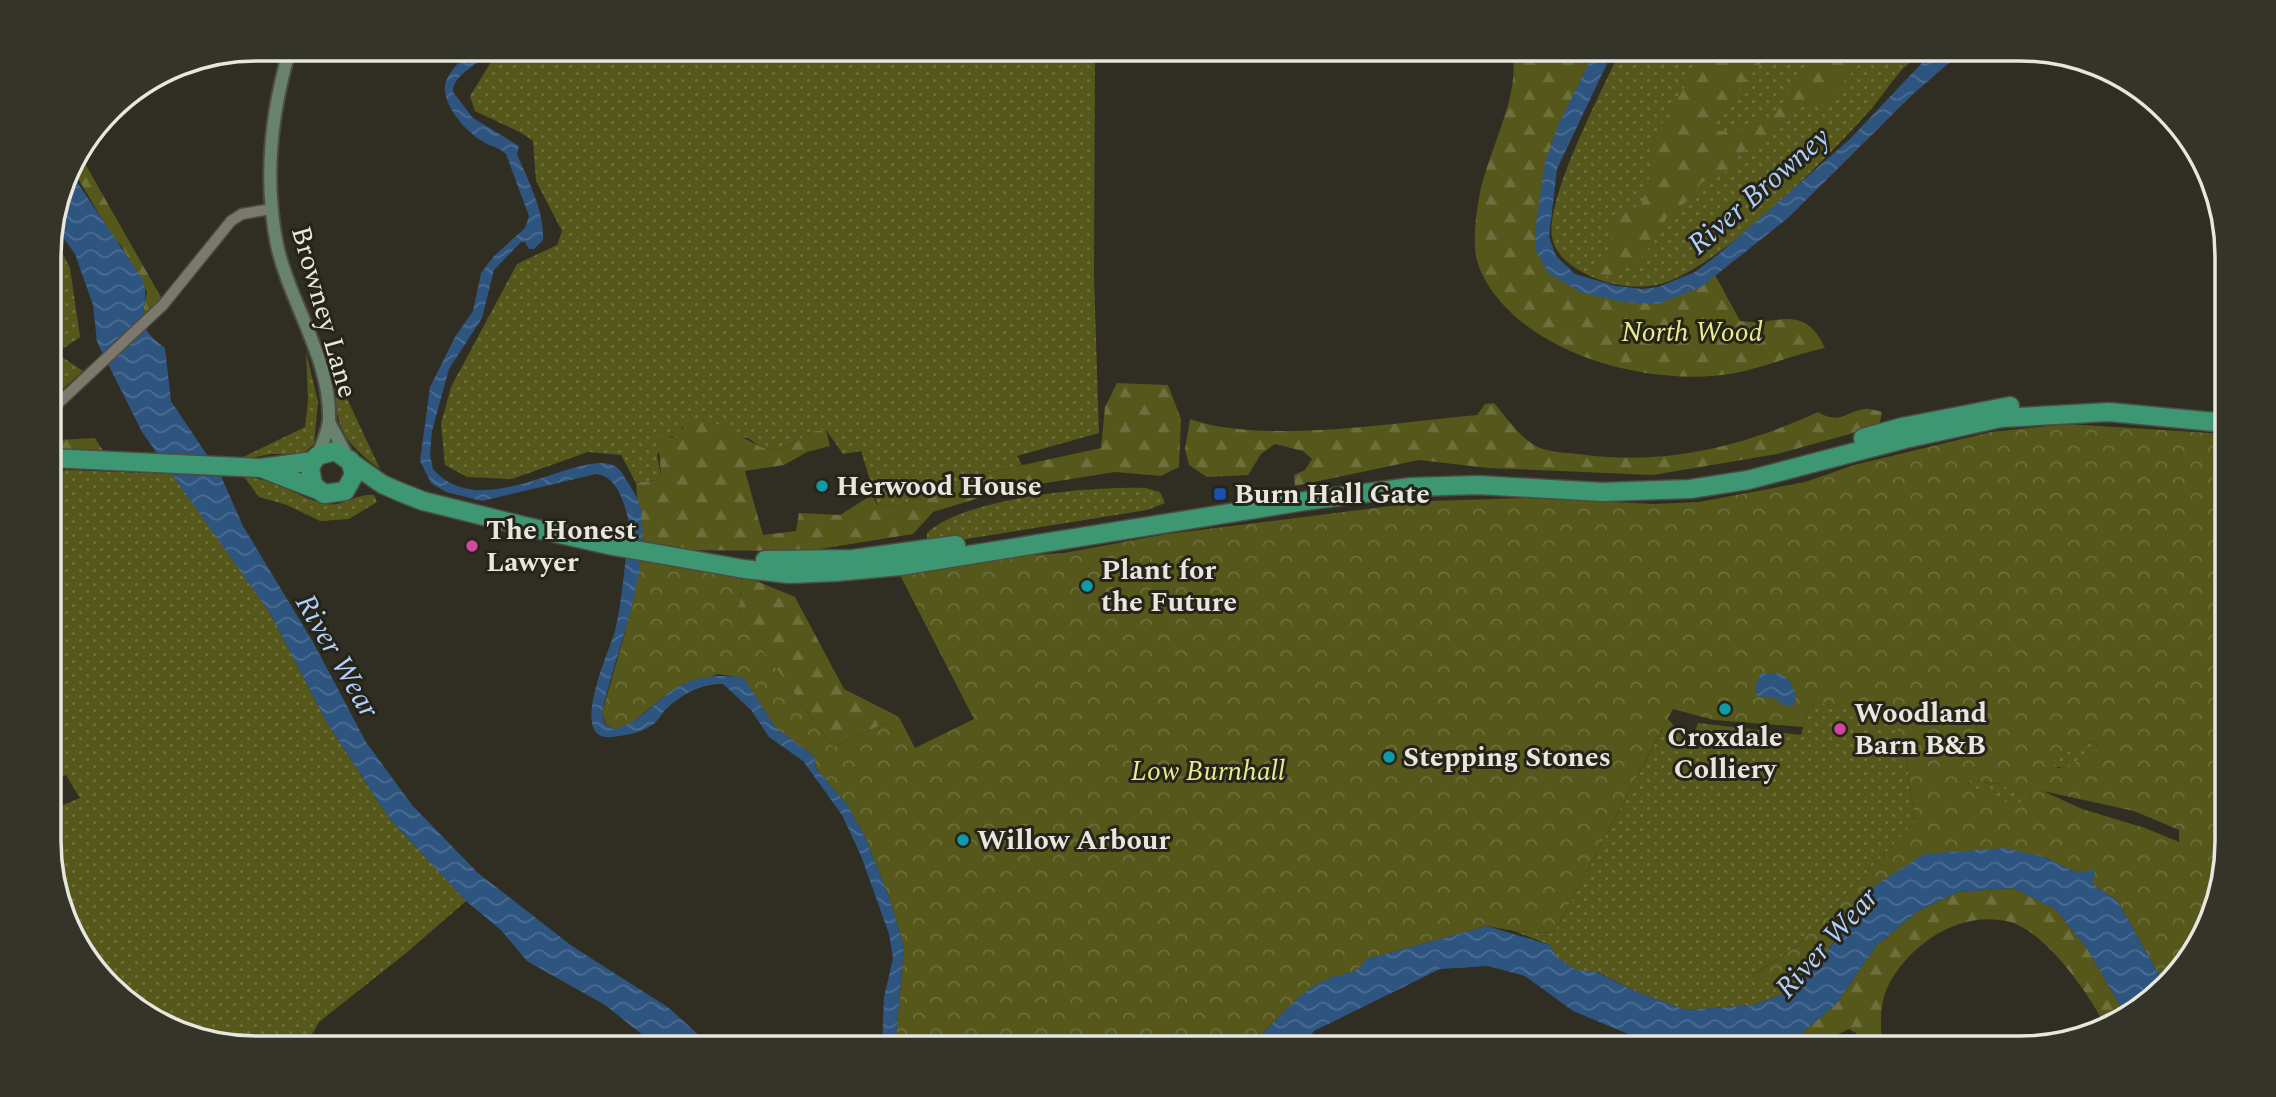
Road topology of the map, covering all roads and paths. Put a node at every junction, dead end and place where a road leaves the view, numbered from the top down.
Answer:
1 (286, 61) edge
2 (271, 209) junction
3 (62, 400) edge
4 (2215, 411) edge
5 (329, 422) junction
6 (2215, 422) edge
7 (62, 458) edge
8 (315, 458) junction
9 (349, 458) junction
10 (261, 468) junction
11 (382, 484) junction
12 (351, 485) junction
13 (318, 490) junction
14 (701, 561) junction

1 - 2 main road, Browney Lane
2 - 3 street
2 - 5 main road, Browney Lane
4 - 14 highway
5 - 8 main road
5 - 9 main road
6 - 14 highway
7 - 10 highway
8 - 9 highway
8 - 10 highway
8 - 13 highway
9 - 11 highway
9 - 12 highway
10 - 13 highway
11 - 12 highway
11 - 14 highway
12 - 13 highway

